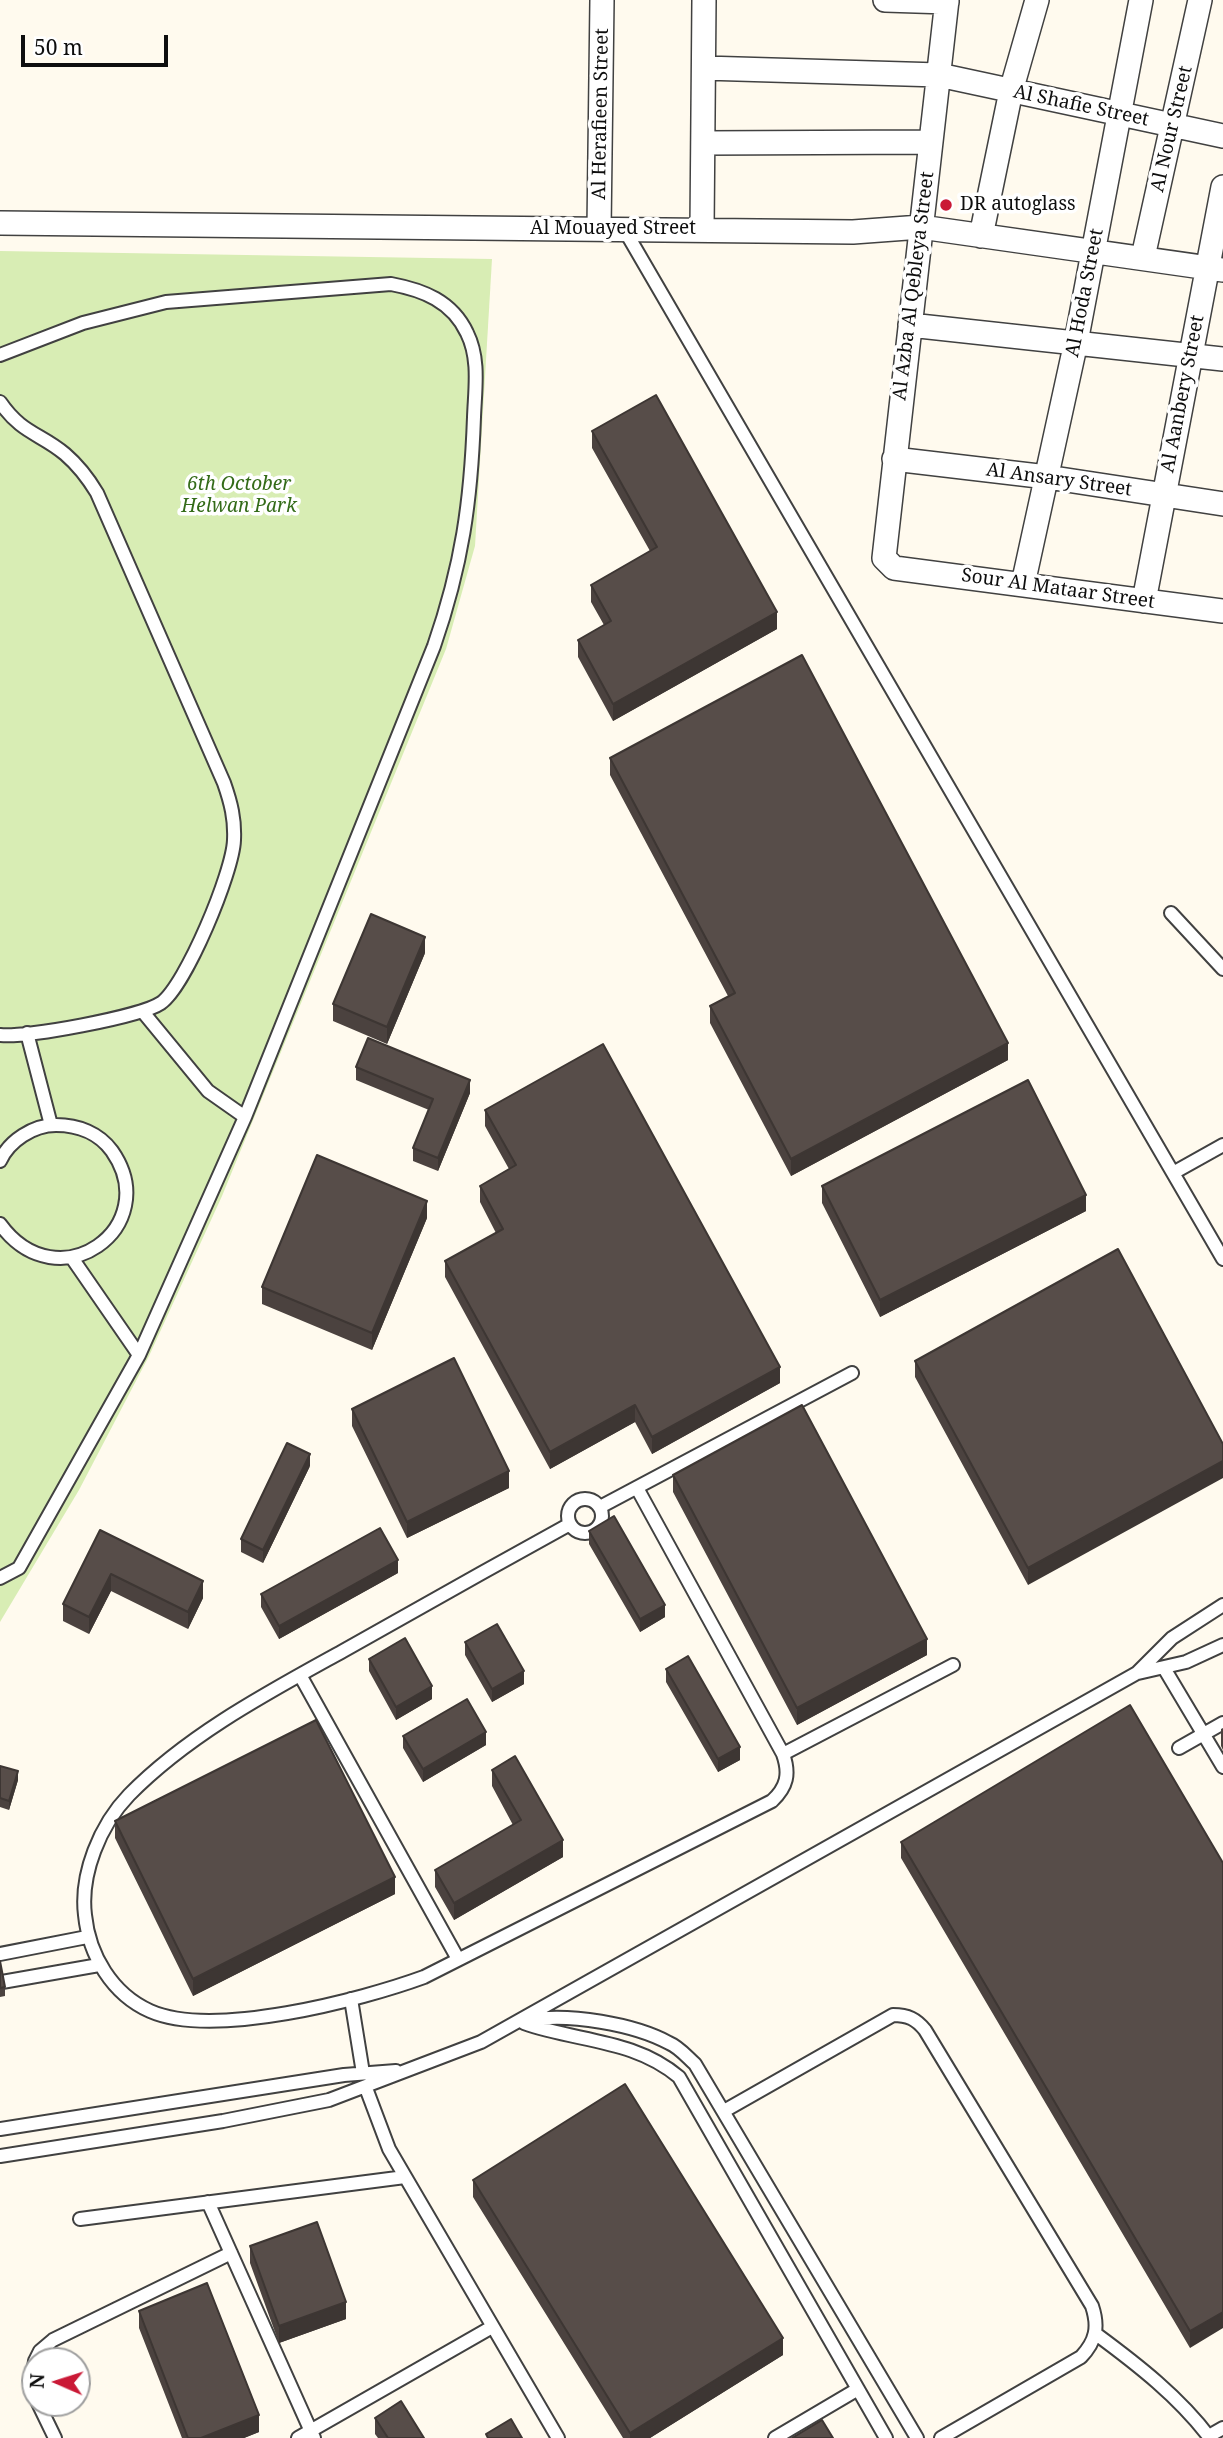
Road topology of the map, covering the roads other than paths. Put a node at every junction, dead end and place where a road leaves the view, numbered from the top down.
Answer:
1 (601, 0) edge
2 (704, 0) edge
3 (884, 0) edge
4 (1037, 0) edge
5 (1140, 0) edge
6 (1200, 0) edge
7 (947, 1) edge
8 (704, 68) junction
9 (939, 75) junction
10 (1011, 91) junction
11 (1120, 114) junction
12 (1172, 125) junction
13 (1223, 136) edge
14 (931, 142) junction
15 (704, 143) junction
16 (1223, 187) edge
17 (0, 223) edge
18 (921, 227) junction
19 (599, 229) junction
20 (624, 229) junction
21 (702, 229) junction
22 (981, 236) junction
23 (1092, 254) junction
24 (1143, 257) junction
25 (1215, 269) edge
26 (910, 325) junction
27 (1076, 342) junction
28 (1191, 354) junction
29 (0, 355) edge
30 (1223, 359) edge
31 (0, 402) edge
32 (894, 459) junction
33 (1047, 477) junction
34 (1164, 495) junction
35 (1223, 504) edge
36 (894, 568) joint
37 (1023, 584) junction
38 (1144, 601) junction
39 (1223, 611) edge
40 (1171, 913) dead end
41 (1223, 969) edge
42 (143, 1012) junction
43 (27, 1033) junction
44 (0, 1035) edge
45 (245, 1116) junction
46 (51, 1125) junction
47 (1223, 1145) edge
48 (1, 1156) edge
49 (1172, 1172) junction
50 (0, 1224) edge
51 (5, 1241) edge
52 (72, 1258) junction
53 (1223, 1259) edge
54 (139, 1355) junction
55 (852, 1373) dead end
56 (637, 1488) junction
57 (600, 1507) junction
58 (570, 1524) junction
59 (0, 1578) edge
60 (1223, 1605) edge
61 (1223, 1645) edge
62 (953, 1665) dead end
63 (1164, 1668) junction
64 (1137, 1673) junction
65 (300, 1675) junction
66 (1223, 1723) edge
67 (1203, 1734) junction
68 (1179, 1748) dead end
69 (783, 1754) junction
70 (1223, 1767) edge
71 (87, 1937) junction
72 (0, 1954) edge
73 (458, 1959) junction
74 (99, 1965) junction
75 (2, 1982) edge
76 (351, 1999) junction
77 (520, 2022) junction
78 (400, 2071) junction
79 (363, 2073) junction
80 (366, 2088) junction
81 (724, 2111) junction
82 (0, 2129) edge
83 (0, 2156) edge
84 (405, 2177) junction
85 (208, 2202) junction
86 (80, 2219) dead end
87 (231, 2253) junction
88 (492, 2327) junction
89 (1096, 2334) junction
90 (45, 2347) edge
91 (858, 2389) junction
92 (45, 2417) edge
93 (1223, 2428) edge
94 (308, 2436) edge
95 (1210, 2437) edge
96 (55, 2438) edge
97 (558, 2438) edge
98 (775, 2438) edge
99 (886, 2438) edge
100 (917, 2438) edge
101 (941, 2438) edge

1 - 19 street, Al Herafieen Street
2 - 8 street
3 - 7 street
4 - 10 street
5 - 11 street, Al Hoda Street
6 - 12 street, Al Nour Street
7 - 9 street, Al Azba Al Qebleya Street
8 - 9 street, Al Shafie Street
8 - 15 street
9 - 10 street, Al Shafie Street
9 - 14 street, Al Azba Al Qebleya Street
10 - 11 street, Al Shafie Street
10 - 22 street
11 - 12 street, Al Shafie Street
11 - 23 street, Al Hoda Street
12 - 13 street, Al Shafie Street
12 - 24 street, Al Nour Street
14 - 15 street
14 - 18 street, Al Azba Al Qebleya Street
15 - 21 street
16 - 25 street, Al Aanbery Street
17 - 19 street, Al Mouayed Street
18 - 21 street, Al Mouayed Street
18 - 22 street, Al Mouayed Street
18 - 26 street, Al Azba Al Qebleya Street
19 - 20 street, Al Mouayed Street
20 - 21 street, Al Mouayed Street
20 - 49 lane
22 - 23 street, Al Mouayed Street
23 - 24 street, Al Mouayed Street
23 - 27 street, Al Hoda Street
24 - 25 street, Al Mouayed Street
25 - 28 street, Al Aanbery Street
26 - 27 street
26 - 32 street, Al Azba Al Qebleya Street
27 - 28 street
27 - 33 street, Al Hoda Street
28 - 30 street
28 - 34 street, Al Aanbery Street
29 - 45 lane
31 - 42 lane
32 - 33 street, Al Ansary Street
32 - 36 street, Al Azba Al Qebleya Street
33 - 34 street, Al Ansary Street
33 - 37 street, Al Hoda Street
34 - 35 street, Al Ansary Street
34 - 38 street, Al Aanbery Street
36 - 37 street, Sour Al Mataar Street
37 - 38 street, Sour Al Mataar Street
38 - 39 street, Sour Al Mataar Street
40 - 41 lane
42 - 43 lane
42 - 45 lane
43 - 44 lane
43 - 46 lane
45 - 54 lane
46 - 48 lane
46 - 52 lane
47 - 49 lane
49 - 53 lane
50 - 51 lane
51 - 52 lane
52 - 54 lane
54 - 59 lane
55 - 56 lane
56 - 57 lane
56 - 69 lane
57 - 58 lane
57 - 58 lane
58 - 65 lane
60 - 64 lane
61 - 63 lane
62 - 69 lane
63 - 64 lane
63 - 67 lane
64 - 77 lane
65 - 71 lane
65 - 73 lane
66 - 67 lane
67 - 68 lane
67 - 70 lane
69 - 73 lane
71 - 72 lane
71 - 74 lane
73 - 76 lane
74 - 75 lane
74 - 76 lane
76 - 79 lane
77 - 78 lane
77 - 81 lane
77 - 91 lane
78 - 79 lane
78 - 80 lane
79 - 82 lane
80 - 83 lane
80 - 84 lane
81 - 89 lane
81 - 100 lane
84 - 85 lane
84 - 88 lane
85 - 86 lane
85 - 87 lane
87 - 90 lane
87 - 94 lane
88 - 94 lane
88 - 97 lane
89 - 95 lane
89 - 101 lane
91 - 98 lane
91 - 99 lane
92 - 96 lane
93 - 95 lane

